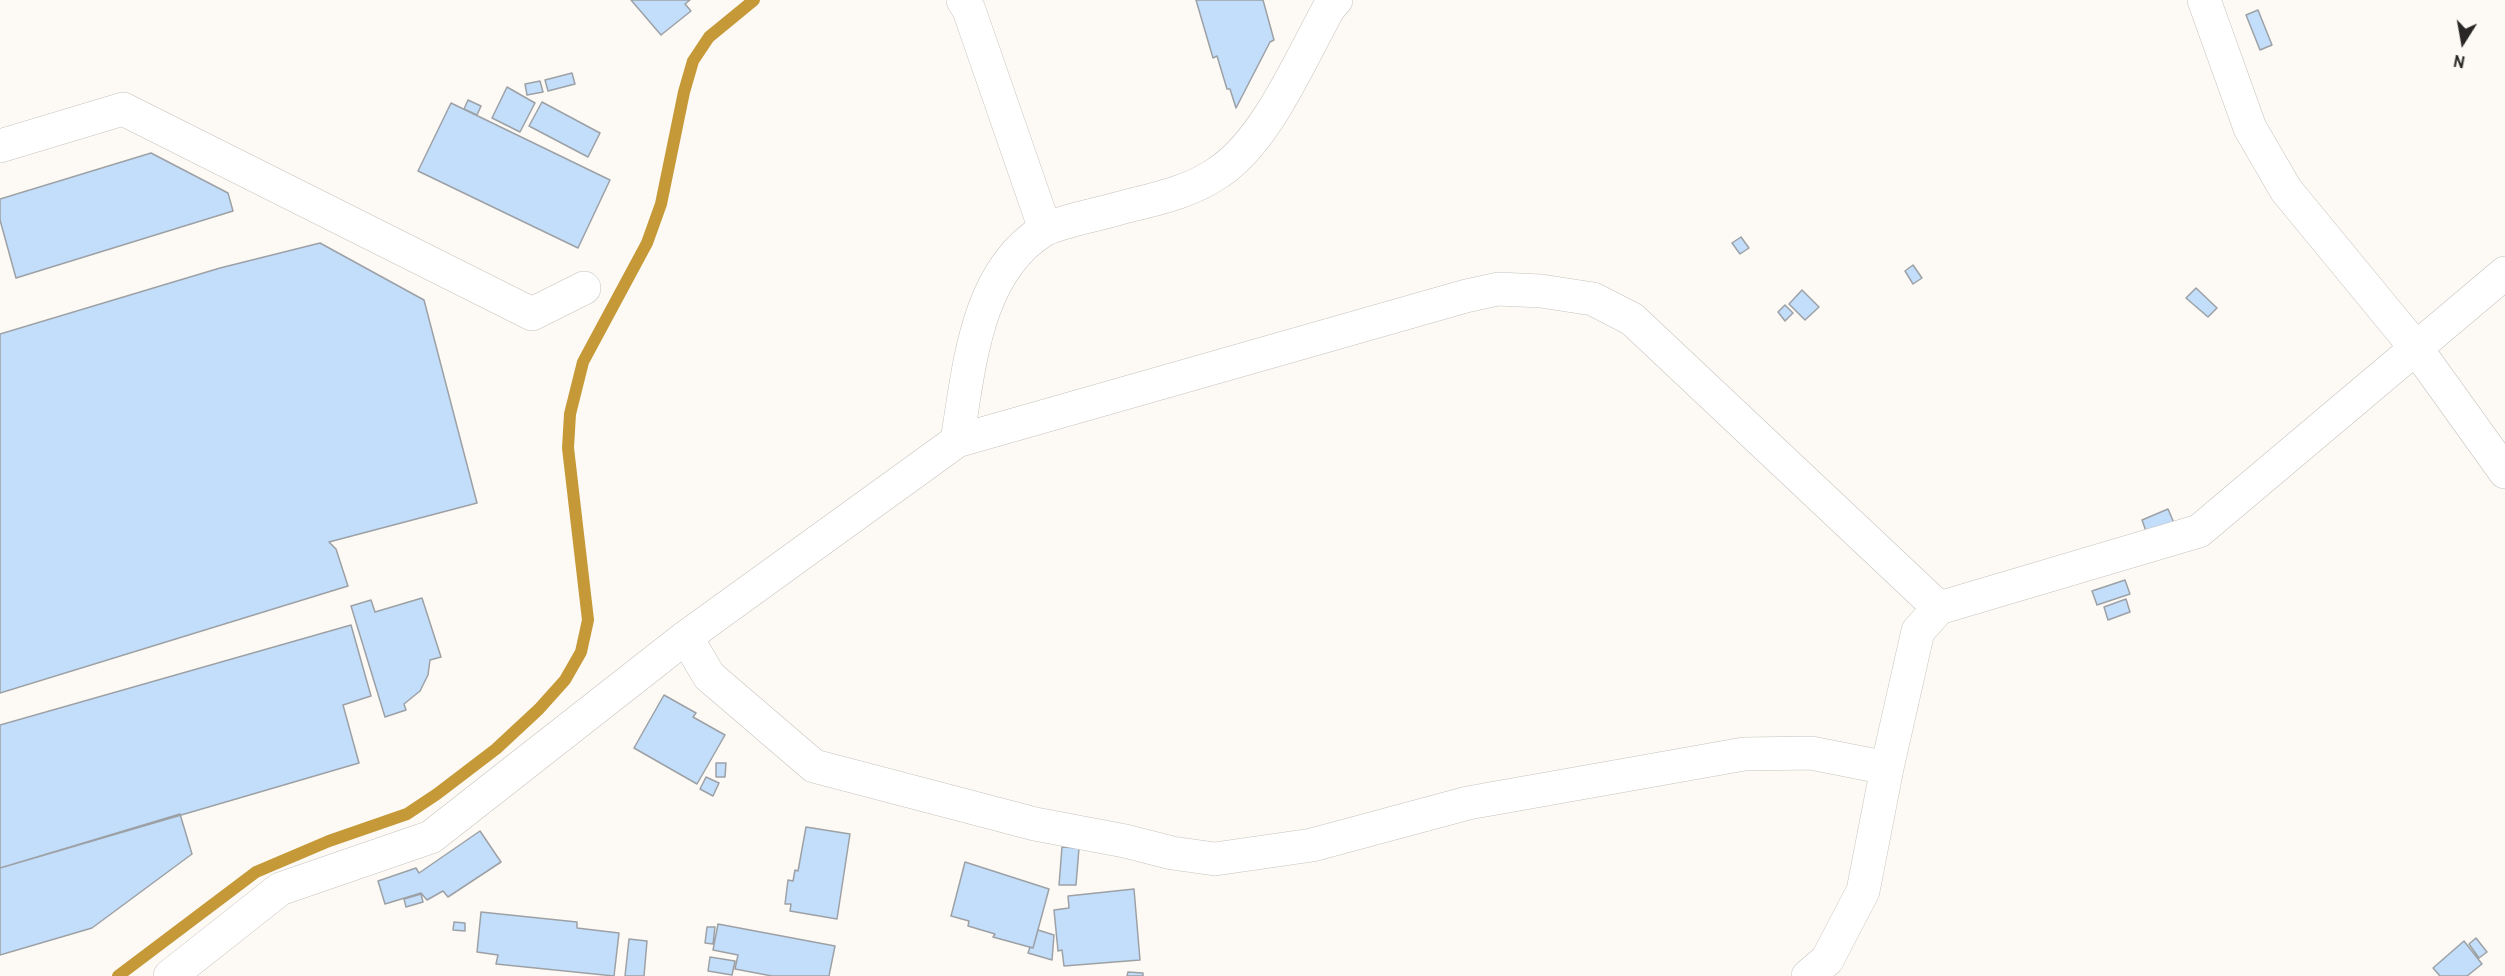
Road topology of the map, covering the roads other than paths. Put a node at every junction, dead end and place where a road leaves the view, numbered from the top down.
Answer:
1 (963, 0) edge
2 (1336, 0) edge
3 (2204, 0) edge
4 (0, 146) edge
5 (1045, 230) junction
6 (2505, 273) edge
7 (584, 288) dead end
8 (2416, 348) junction
9 (957, 441) junction
10 (2505, 471) edge
11 (1939, 608) junction
12 (686, 637) junction
13 (1887, 768) junction
14 (170, 976) edge
15 (1808, 976) edge

1 - 5 street
2 - 5 street
3 - 8 street
4 - 7 street
5 - 9 street
6 - 8 street
8 - 10 street
8 - 11 street
9 - 11 street
9 - 12 street
11 - 13 street
12 - 13 street
12 - 14 street
13 - 15 street

